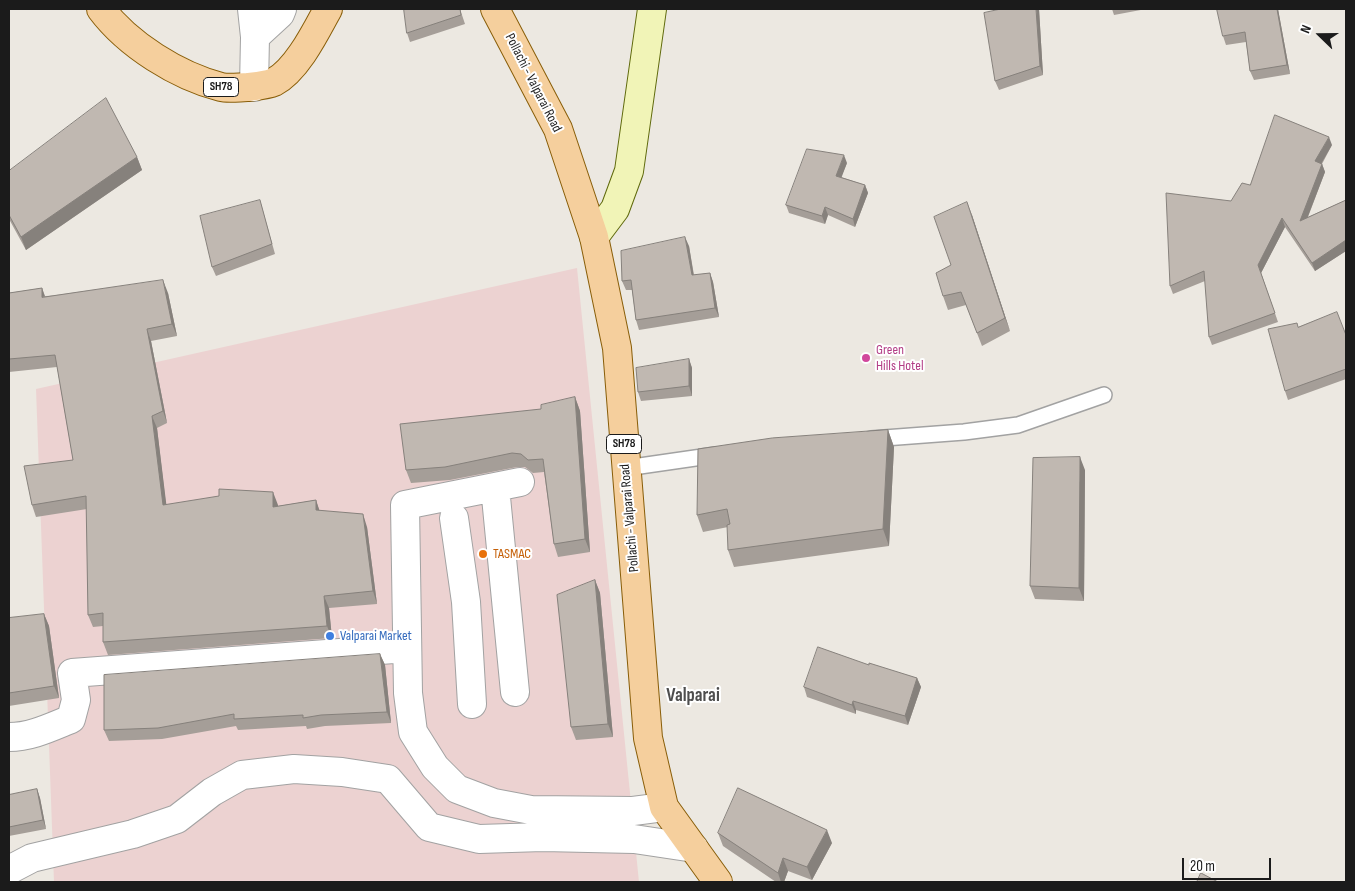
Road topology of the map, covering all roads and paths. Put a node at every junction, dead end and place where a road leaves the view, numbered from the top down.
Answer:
1 (101, 9) edge
2 (252, 9) edge
3 (282, 9) edge
4 (328, 9) edge
5 (495, 9) edge
6 (652, 9) edge
7 (256, 37) junction
8 (254, 86) junction
9 (594, 237) junction
10 (1104, 395) dead end
11 (855, 440) edge
12 (731, 453) edge
13 (626, 468) junction
14 (454, 518) dead end
15 (407, 648) junction
16 (516, 692) dead end
17 (472, 704) dead end
18 (9, 737) edge
19 (664, 807) junction
20 (694, 848) junction
21 (9, 870) edge
22 (718, 882) edge

1 - 8 main road, SH78
2 - 7 street
3 - 7 street
4 - 8 main road, SH78
5 - 9 main road, Pollachi - Valparai Road / SH78
6 - 9 street
7 - 8 street
9 - 13 main road, Pollachi - Valparai Road / SH78
10 - 11 lane
12 - 13 lane
13 - 19 main road, Pollachi - Valparai Road / SH78
14 - 17 street
15 - 16 street
15 - 18 street
15 - 19 street
19 - 20 main road, Pollachi - Valparai Road / SH78
20 - 21 street
20 - 22 main road, Pollachi - Valparai Road / SH78

